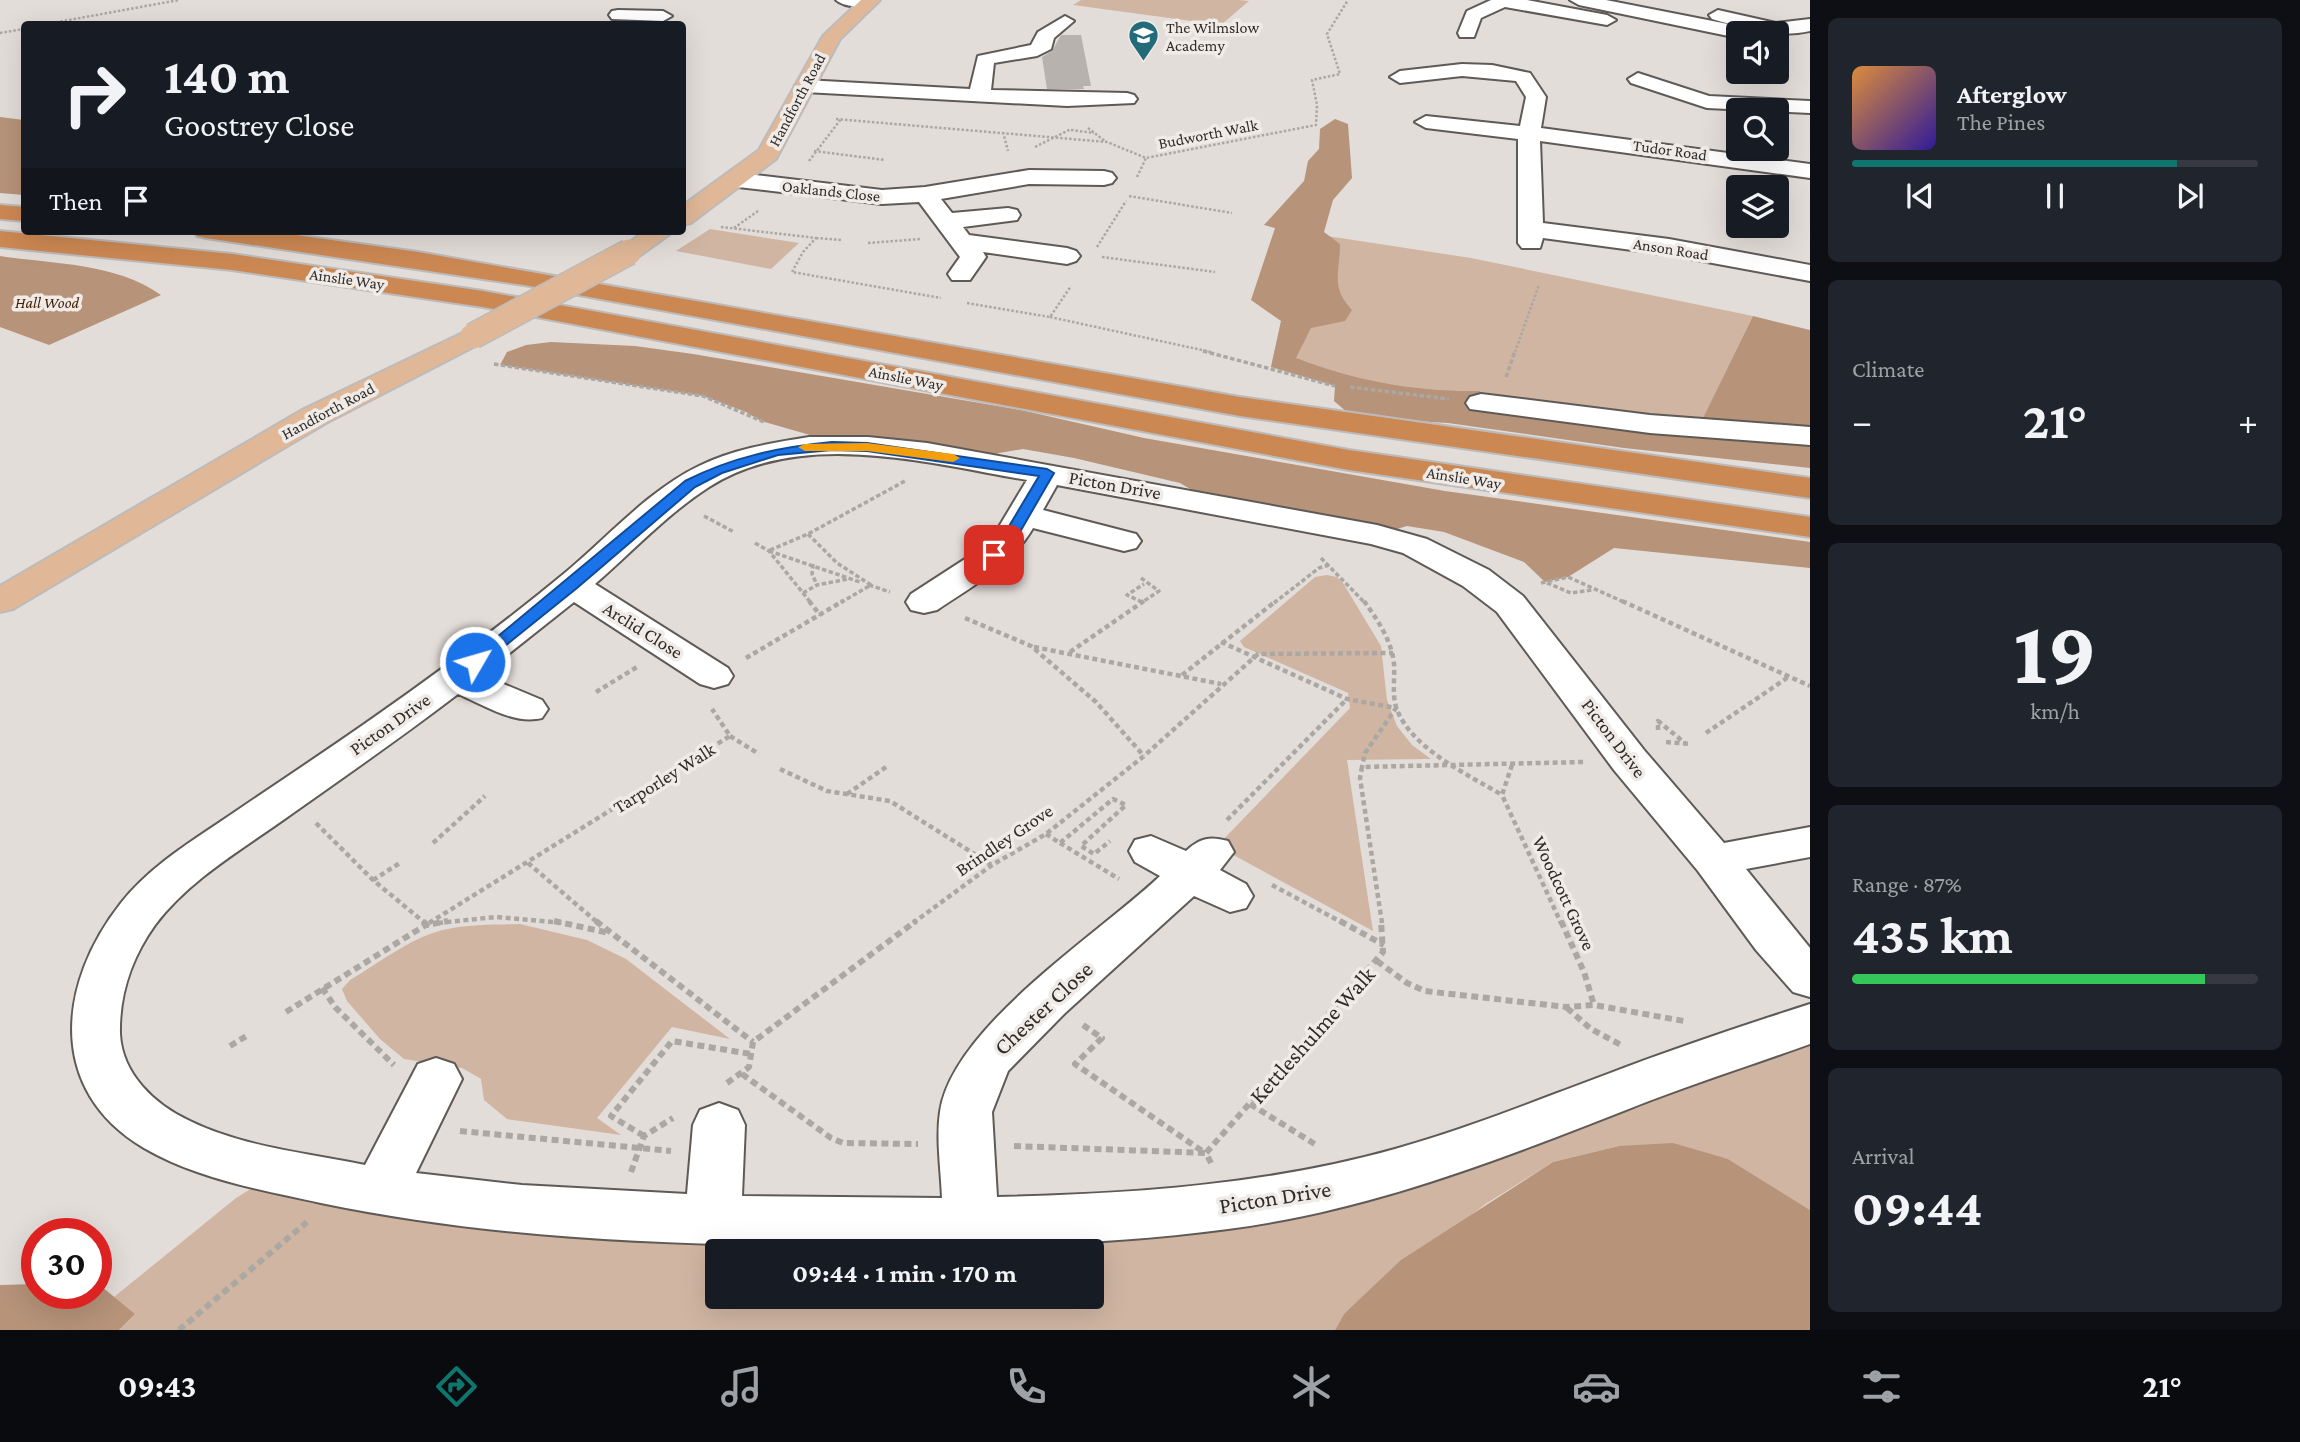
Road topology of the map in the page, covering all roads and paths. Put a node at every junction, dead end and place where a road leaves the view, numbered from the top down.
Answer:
1 (179, 0) edge
2 (845, 0) edge
3 (1348, 0) edge
4 (1504, 0) edge
5 (1579, 0) edge
6 (679, 1) edge
7 (870, 1) edge
8 (1694, 5) dead end
9 (618, 15) dead end
10 (1609, 20) dead end
11 (64, 21) edge
12 (1065, 21) dead end
13 (21, 30) edge
14 (1726, 30) edge
15 (1804, 32) edge
16 (0, 33) edge
17 (1467, 33) dead end
18 (1400, 77) dead end
19 (1638, 79) dead end
20 (805, 86) junction
21 (980, 93) junction
22 (1127, 99) dead end
23 (1696, 100) junction
24 (1810, 107) edge
25 (1668, 111) dead end
26 (790, 116) junction
27 (842, 119) junction
28 (1426, 122) dead end
29 (1648, 124) dead end
30 (1068, 130) junction
31 (1003, 132) junction
32 (1094, 133) junction
33 (1530, 133) junction
34 (1055, 136) junction
35 (1107, 142) junction
36 (1630, 145) junction
37 (814, 151) junction
38 (1017, 152) junction
39 (885, 160) dead end
40 (941, 171) dead end
41 (1810, 171) edge
42 (1029, 177) junction
43 (1104, 178) dead end
44 (738, 180) junction
45 (967, 187) junction
46 (789, 188) junction
47 (925, 194) junction
48 (1128, 196) dead end
49 (0, 212) edge
50 (1232, 213) dead end
51 (21, 214) edge
52 (686, 215) edge
53 (1007, 215) dead end
54 (955, 233) junction
55 (239, 235) edge
56 (656, 235) edge
57 (816, 237) dead end
58 (0, 239) edge
59 (842, 240) dead end
60 (868, 243) dead end
61 (1080, 256) joint
62 (1215, 272) dead end
63 (1810, 273) edge
64 (961, 274) dead end
65 (1539, 285) dead end
66 (1050, 317) dead end
67 (439, 353) junction
68 (1335, 386) dead end
69 (1349, 387) dead end
70 (1490, 404) junction
71 (772, 424) dead end
72 (1810, 436) edge
73 (930, 454) junction
74 (1047, 473) junction
75 (1810, 488) edge
76 (1024, 514) junction
77 (1810, 527) edge
78 (808, 534) junction
79 (1124, 541) dead end
80 (755, 543) dead end
81 (769, 551) junction
82 (1314, 551) dead end
83 (813, 564) junction
84 (1329, 565) junction
85 (850, 579) junction
86 (572, 585) junction
87 (817, 585) junction
88 (871, 585) junction
89 (1592, 590) junction
90 (803, 593) junction
91 (938, 594) junction
92 (0, 601) edge
93 (1143, 602) junction
94 (820, 615) junction
95 (1221, 642) junction
96 (1031, 646) junction
97 (1069, 653) junction
98 (1393, 653) junction
99 (1252, 657) junction
100 (705, 670) junction
101 (1182, 675) junction
102 (455, 678) junction
103 (1787, 678) junction
104 (1222, 684) junction
105 (1810, 686) edge
106 (1347, 699) junction
107 (1396, 708) junction
108 (528, 709) dead end
109 (1706, 733) dead end
110 (730, 736) junction
111 (1675, 743) dead end
112 (1644, 751) junction
113 (759, 754) dead end
114 (1144, 756) junction
115 (889, 765) dead end
116 (1512, 765) junction
117 (1454, 766) junction
118 (1362, 767) junction
119 (780, 769) dead end
120 (847, 795) junction
121 (1502, 795) junction
122 (485, 796) dead end
123 (285, 798) junction
124 (1810, 842) edge
125 (433, 843) dead end
126 (1060, 843) dead end
127 (1201, 860) joint
128 (1714, 860) junction
129 (400, 863) dead end
130 (528, 863) junction
131 (992, 865) junction
132 (1114, 876) dead end
133 (373, 880) junction
134 (427, 925) junction
135 (609, 933) junction
136 (1377, 961) junction
137 (1810, 979) edge
138 (322, 988) junction
139 (1048, 1000) junction
140 (1594, 1005) junction
141 (1566, 1007) junction
142 (336, 1008) dead end
143 (286, 1012) dead end
144 (1689, 1022) dead end
145 (1810, 1023) edge
146 (248, 1035) dead end
147 (753, 1042) junction
148 (230, 1046) dead end
149 (751, 1054) junction
150 (1670, 1071) junction
151 (742, 1073) junction
152 (439, 1101) joint
153 (1250, 1104) junction
154 (711, 1119) junction
155 (644, 1136) junction
156 (867, 1143) dead end
157 (966, 1144) junction
158 (639, 1149) junction
159 (1206, 1153) junction
160 (1216, 1172) dead end
161 (1372, 1179) junction
162 (363, 1188) junction
163 (616, 1217) junction
164 (713, 1219) junction
165 (970, 1222) junction
166 (179, 1330) edge

1 - 11 path
2 - 7 street
3 - 35 path, Budworth Walk
4 - 10 street
4 - 17 street
5 - 14 street
6 - 9 street
7 - 20 main road, Handforth Road
8 - 15 street
12 - 21 street
13 - 16 path
18 - 33 street
19 - 23 street
20 - 21 street
20 - 26 main road, Handforth Road
21 - 22 street
23 - 24 street
23 - 25 street
26 - 27 path, Budworth Walk
26 - 44 main road, Handforth Road
27 - 31 path, Budworth Walk
27 - 37 path
28 - 33 street, Tudor Road
29 - 36 street
30 - 32 path
30 - 32 path, Budworth Walk
30 - 34 path, Budworth Walk
31 - 34 path, Budworth Walk
31 - 38 path
32 - 35 path, Budworth Walk
33 - 36 street, Tudor Road
33 - 63 street, Anson Road
34 - 35 path, Budworth Walk
34 - 38 path
36 - 41 street, Tudor Road
37 - 39 path
37 - 46 path
38 - 42 street
40 - 45 street
42 - 43 street, Oaklands Close
42 - 45 street, Oaklands Close
44 - 46 street, Oaklands Close
44 - 52 main road, Handforth Road
45 - 47 street, Oaklands Close
46 - 47 street, Oaklands Close
47 - 54 street
48 - 50 path
49 - 51 highway
53 - 54 street
54 - 60 path
54 - 61 street
54 - 64 street
55 - 75 highway, Ainslie Way
56 - 67 main road, Handforth Road, bridge
57 - 59 path
58 - 77 highway, Ainslie Way
61 - 62 path
65 - 70 path
66 - 68 path
67 - 71 path
67 - 92 main road, Handforth Road
69 - 70 path
70 - 72 street
73 - 74 street, Picton Drive
73 - 78 path
73 - 86 street, Picton Drive
74 - 76 street
74 - 112 street, Picton Drive
76 - 79 street
76 - 91 street
78 - 81 path
78 - 88 path
80 - 81 path
81 - 83 path
81 - 90 path
82 - 84 path
83 - 85 path
83 - 87 path
84 - 95 path
84 - 98 path
85 - 87 path
85 - 88 path
86 - 100 street, Arclid Close
86 - 102 street, Picton Drive
87 - 90 path
88 - 91 path
88 - 94 path
89 - 89 path
89 - 103 path
90 - 94 path
91 - 96 path
93 - 93 path
93 - 97 path
94 - 100 path
95 - 99 path
95 - 101 path
96 - 97 path
96 - 114 path
97 - 101 path
98 - 99 path
98 - 107 path
99 - 104 path, Brindley Grove
99 - 106 path
100 - 110 path, Tarporley Walk
101 - 104 path
102 - 108 street
102 - 123 street, Picton Drive
103 - 105 path
103 - 109 path
104 - 114 path, Brindley Grove
106 - 107 path
106 - 127 path
107 - 117 path
107 - 118 path
110 - 113 path
110 - 130 path, Tarporley Walk
111 - 112 path
112 - 116 path
112 - 128 street, Picton Drive
114 - 131 path, Brindley Grove
115 - 120 path
116 - 117 path
116 - 121 path
117 - 118 path
117 - 121 path
118 - 136 path, Kettleshulme Walk
119 - 120 path
120 - 131 path
121 - 140 path, Woodcott Grove
122 - 125 path
123 - 133 path
123 - 162 street, Picton Drive
124 - 128 street
126 - 132 path
127 - 139 street, Chester Close
128 - 137 street, Picton Drive
129 - 133 path
130 - 134 path, Tarporley Walk
130 - 135 path
131 - 147 path, Brindley Grove
133 - 134 path
134 - 135 path
134 - 138 path, Tarporley Walk
135 - 147 path
136 - 141 path
136 - 153 path, Kettleshulme Walk
138 - 142 path
138 - 143 path, Tarporley Walk
139 - 157 street, Chester Close
139 - 159 path
140 - 141 path
140 - 144 path
141 - 150 path
145 - 150 street, Picton Drive
146 - 148 path
147 - 149 path
149 - 151 path
149 - 155 path
150 - 161 street, Picton Drive
151 - 154 path
151 - 156 path
152 - 158 path
152 - 162 street
153 - 159 path, Kettleshulme Walk
153 - 161 path
154 - 155 path
154 - 158 path
154 - 164 street
155 - 158 path
157 - 159 path
157 - 165 street, Chester Close
158 - 163 path
159 - 160 path
161 - 165 street, Picton Drive
162 - 163 street, Picton Drive
162 - 166 path
163 - 164 street, Picton Drive
164 - 165 street, Picton Drive

